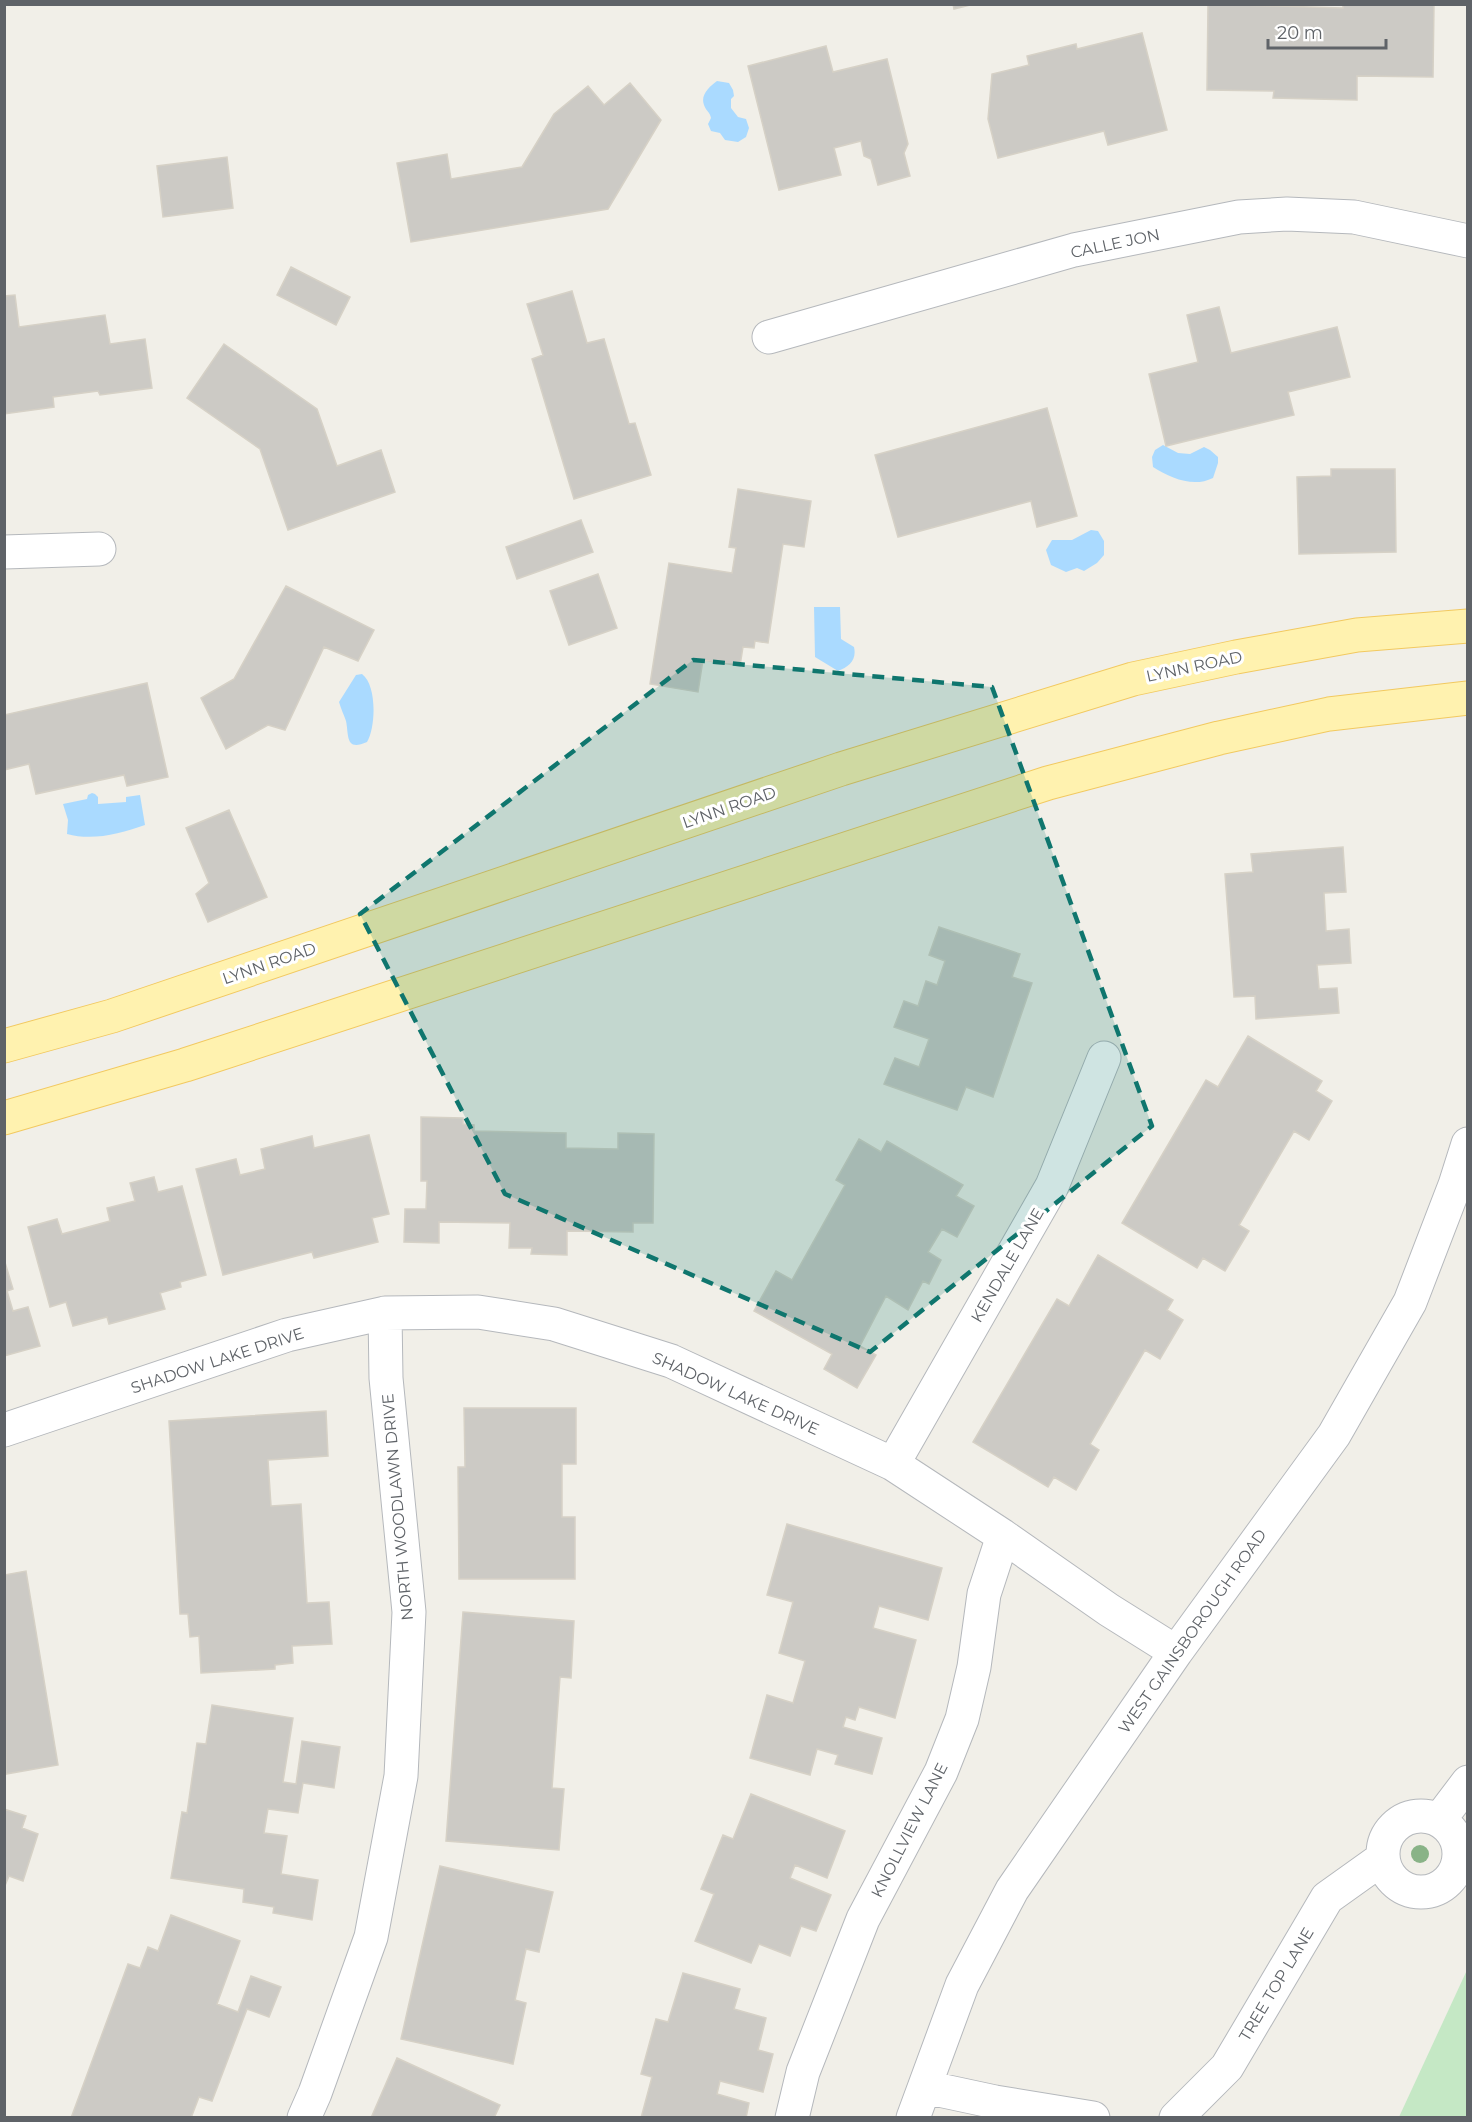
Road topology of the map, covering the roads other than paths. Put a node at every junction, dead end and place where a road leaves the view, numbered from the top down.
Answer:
1 (1467, 241) edge
2 (769, 337) dead end
3 (99, 549) dead end
4 (4, 552) edge
5 (1467, 626) edge
6 (1467, 698) edge
7 (4, 1046) edge
8 (1104, 1058) dead end
9 (4, 1119) edge
10 (1467, 1144) edge
11 (385, 1313) junction
12 (4, 1430) edge
13 (893, 1464) junction
14 (1003, 1536) junction
15 (1176, 1652) junction
16 (1467, 1782) edge
17 (1440, 1819) junction
18 (1383, 1858) junction
19 (925, 2087) junction
20 (303, 2118) edge
21 (792, 2118) edge
22 (913, 2118) edge
23 (1093, 2118) edge
24 (1176, 2118) edge

1 - 2 street, CALLE JON
3 - 4 street
5 - 7 main road, LYNN ROAD
6 - 9 main road
8 - 13 street, KENDALE LANE
10 - 15 street, WEST GAINSBOROUGH ROAD
11 - 12 street, SHADOW LAKE DRIVE
11 - 13 street, SHADOW LAKE DRIVE
11 - 20 street, NORTH WOODLAWN DRIVE
13 - 14 street, SHADOW LAKE DRIVE
14 - 15 street, SHADOW LAKE DRIVE
14 - 21 street, KNOLLVIEW LANE
15 - 19 street, WEST GAINSBOROUGH ROAD
16 - 17 street
17 - 18 street
17 - 18 street
18 - 24 street, TREE TOP LANE
19 - 22 street, WEST GAINSBOROUGH ROAD
19 - 23 street

